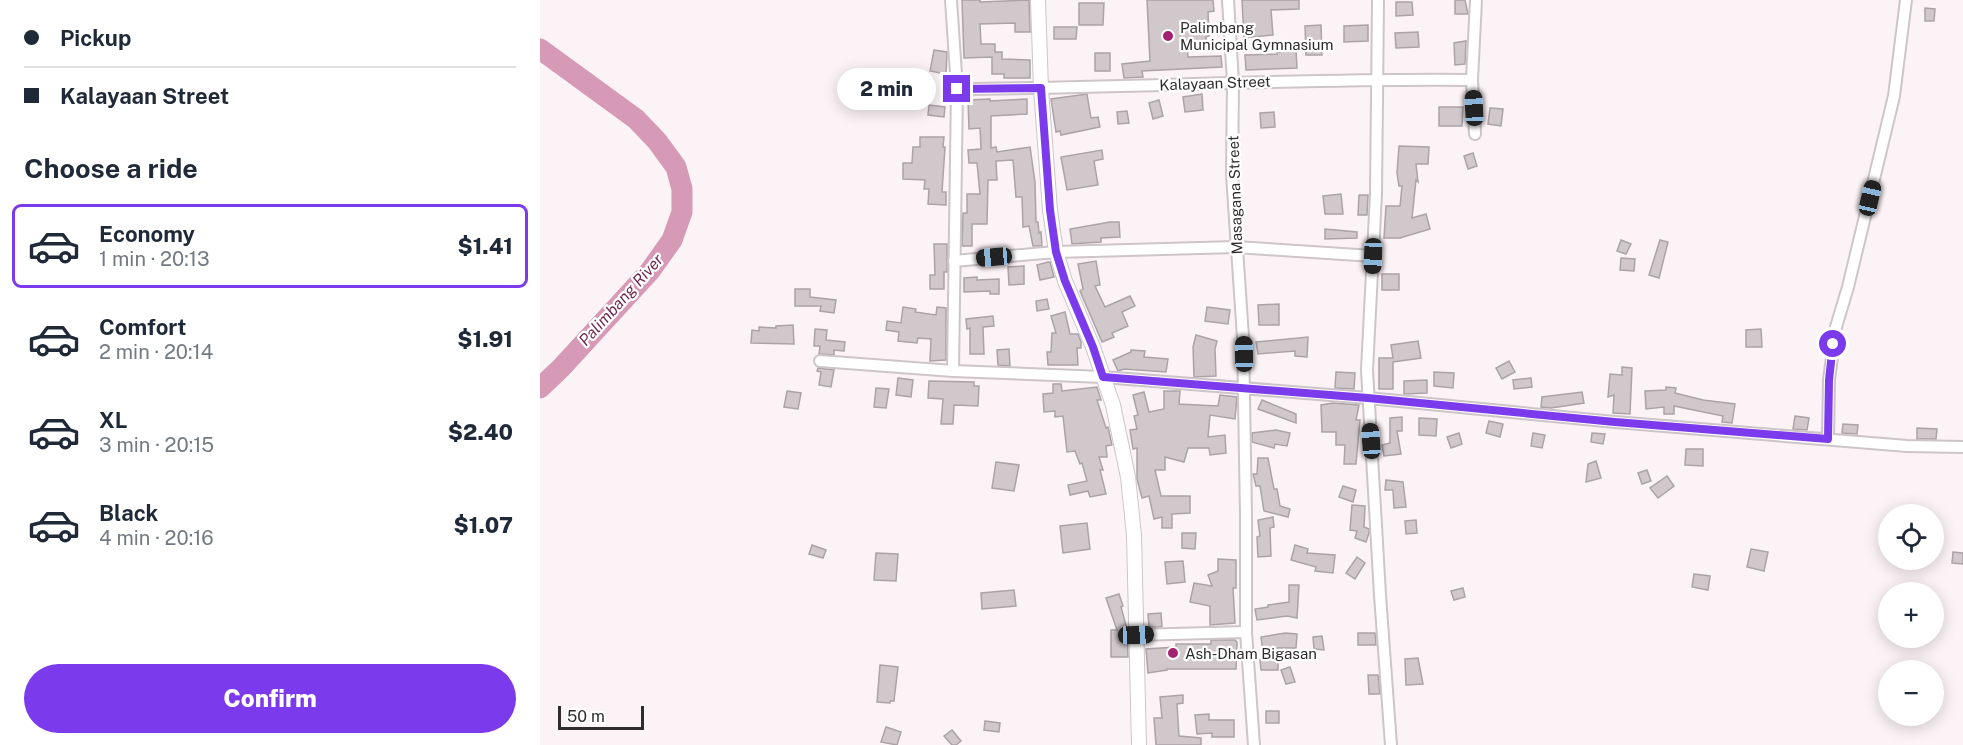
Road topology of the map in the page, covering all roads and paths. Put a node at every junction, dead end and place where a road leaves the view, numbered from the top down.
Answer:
1 (951, 0) edge
2 (1038, 0) edge
3 (1228, 0) edge
4 (1378, 0) edge
5 (1476, 0) edge
6 (1906, 0) edge
7 (1377, 79) junction
8 (1472, 80) junction
9 (1233, 82) junction
10 (1041, 88) junction
11 (957, 89) junction
12 (1475, 134) dead end
13 (1236, 247) junction
14 (1056, 252) junction
15 (1373, 256) junction
16 (954, 261) junction
17 (820, 361) dead end
18 (953, 371) junction
19 (1103, 377) junction
20 (1244, 389) junction
21 (1368, 398) junction
22 (1828, 439) junction
23 (1963, 447) edge
24 (1246, 632) junction
25 (1136, 635) junction
26 (1139, 745) edge
27 (1254, 745) edge
28 (1391, 745) edge

1 - 11 street
2 - 10 street
3 - 9 street, Masagana Street
4 - 7 street
5 - 8 street
6 - 22 street
7 - 8 street, Kalayaan Street
7 - 9 street, Kalayaan Street
7 - 15 street
8 - 12 street
9 - 10 street, Kalayaan Street
9 - 13 street, Masagana Street
10 - 11 street, Kalayaan Street
10 - 14 street
11 - 16 street
13 - 14 street
13 - 15 street
13 - 20 street, Masagana Street
14 - 16 street
14 - 19 street
15 - 21 street
16 - 18 street
17 - 18 street
18 - 19 street
19 - 20 street
19 - 25 street
20 - 21 street
20 - 24 street, Masagana Street
21 - 22 street
21 - 28 street
22 - 23 street
24 - 25 street
24 - 27 street, Masagana Street
25 - 26 street

